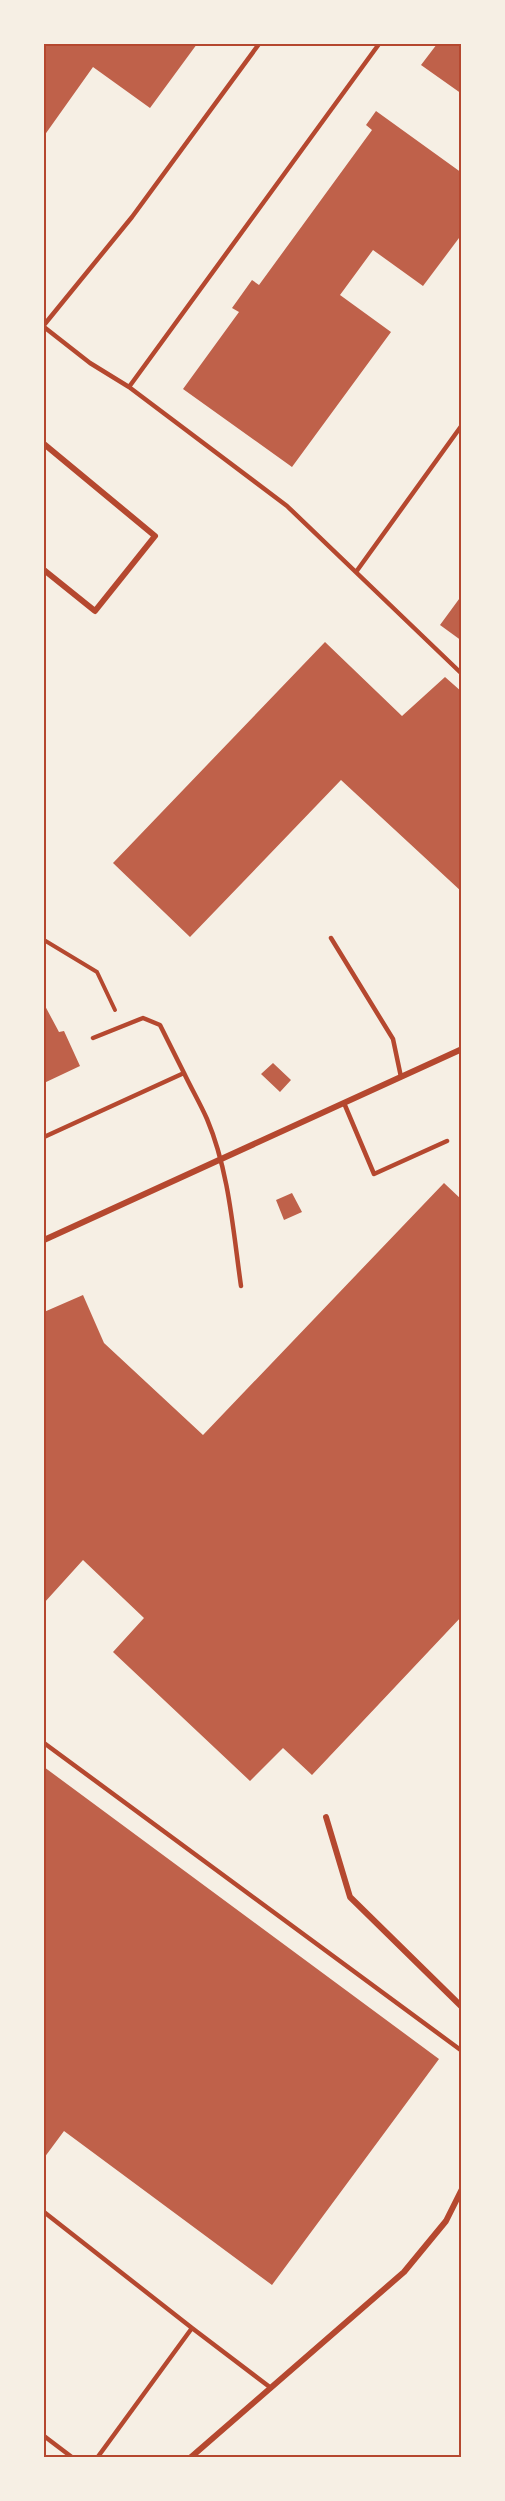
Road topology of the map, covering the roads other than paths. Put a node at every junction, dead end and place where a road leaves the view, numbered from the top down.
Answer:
1 (259, 44) edge
2 (379, 44) edge
3 (44, 326) edge
4 (129, 387) junction
5 (462, 424) edge
6 (44, 444) edge
7 (44, 570) edge
8 (356, 572) junction
9 (462, 674) edge
10 (331, 938) dead end
11 (93, 1038) dead end
12 (462, 1049) edge
13 (184, 1074) junction
14 (401, 1077) junction
15 (344, 1103) junction
16 (44, 1137) edge
17 (447, 1141) dead end
18 (220, 1160) junction
19 (44, 1240) edge
20 (241, 1286) dead end
21 (44, 1743) edge
22 (326, 1817) dead end
23 (462, 2007) edge
24 (462, 2051) edge
25 (462, 2189) edge
26 (44, 2212) edge
27 (192, 2328) junction
28 (271, 2388) junction
29 (44, 2436) edge
30 (73, 2457) edge
31 (97, 2457) edge
32 (189, 2457) edge

1 - 3 lane
2 - 4 lane
3 - 4 lane
4 - 8 lane
5 - 8 lane
6 - 7 street
8 - 9 lane
10 - 14 lane
11 - 13 lane
12 - 14 street
13 - 16 lane
13 - 18 lane
14 - 15 street
15 - 17 lane
15 - 18 street
18 - 19 street
18 - 20 lane
21 - 24 lane
22 - 23 street
25 - 28 street
26 - 27 lane
27 - 28 lane
27 - 31 lane
28 - 32 street
29 - 30 lane

